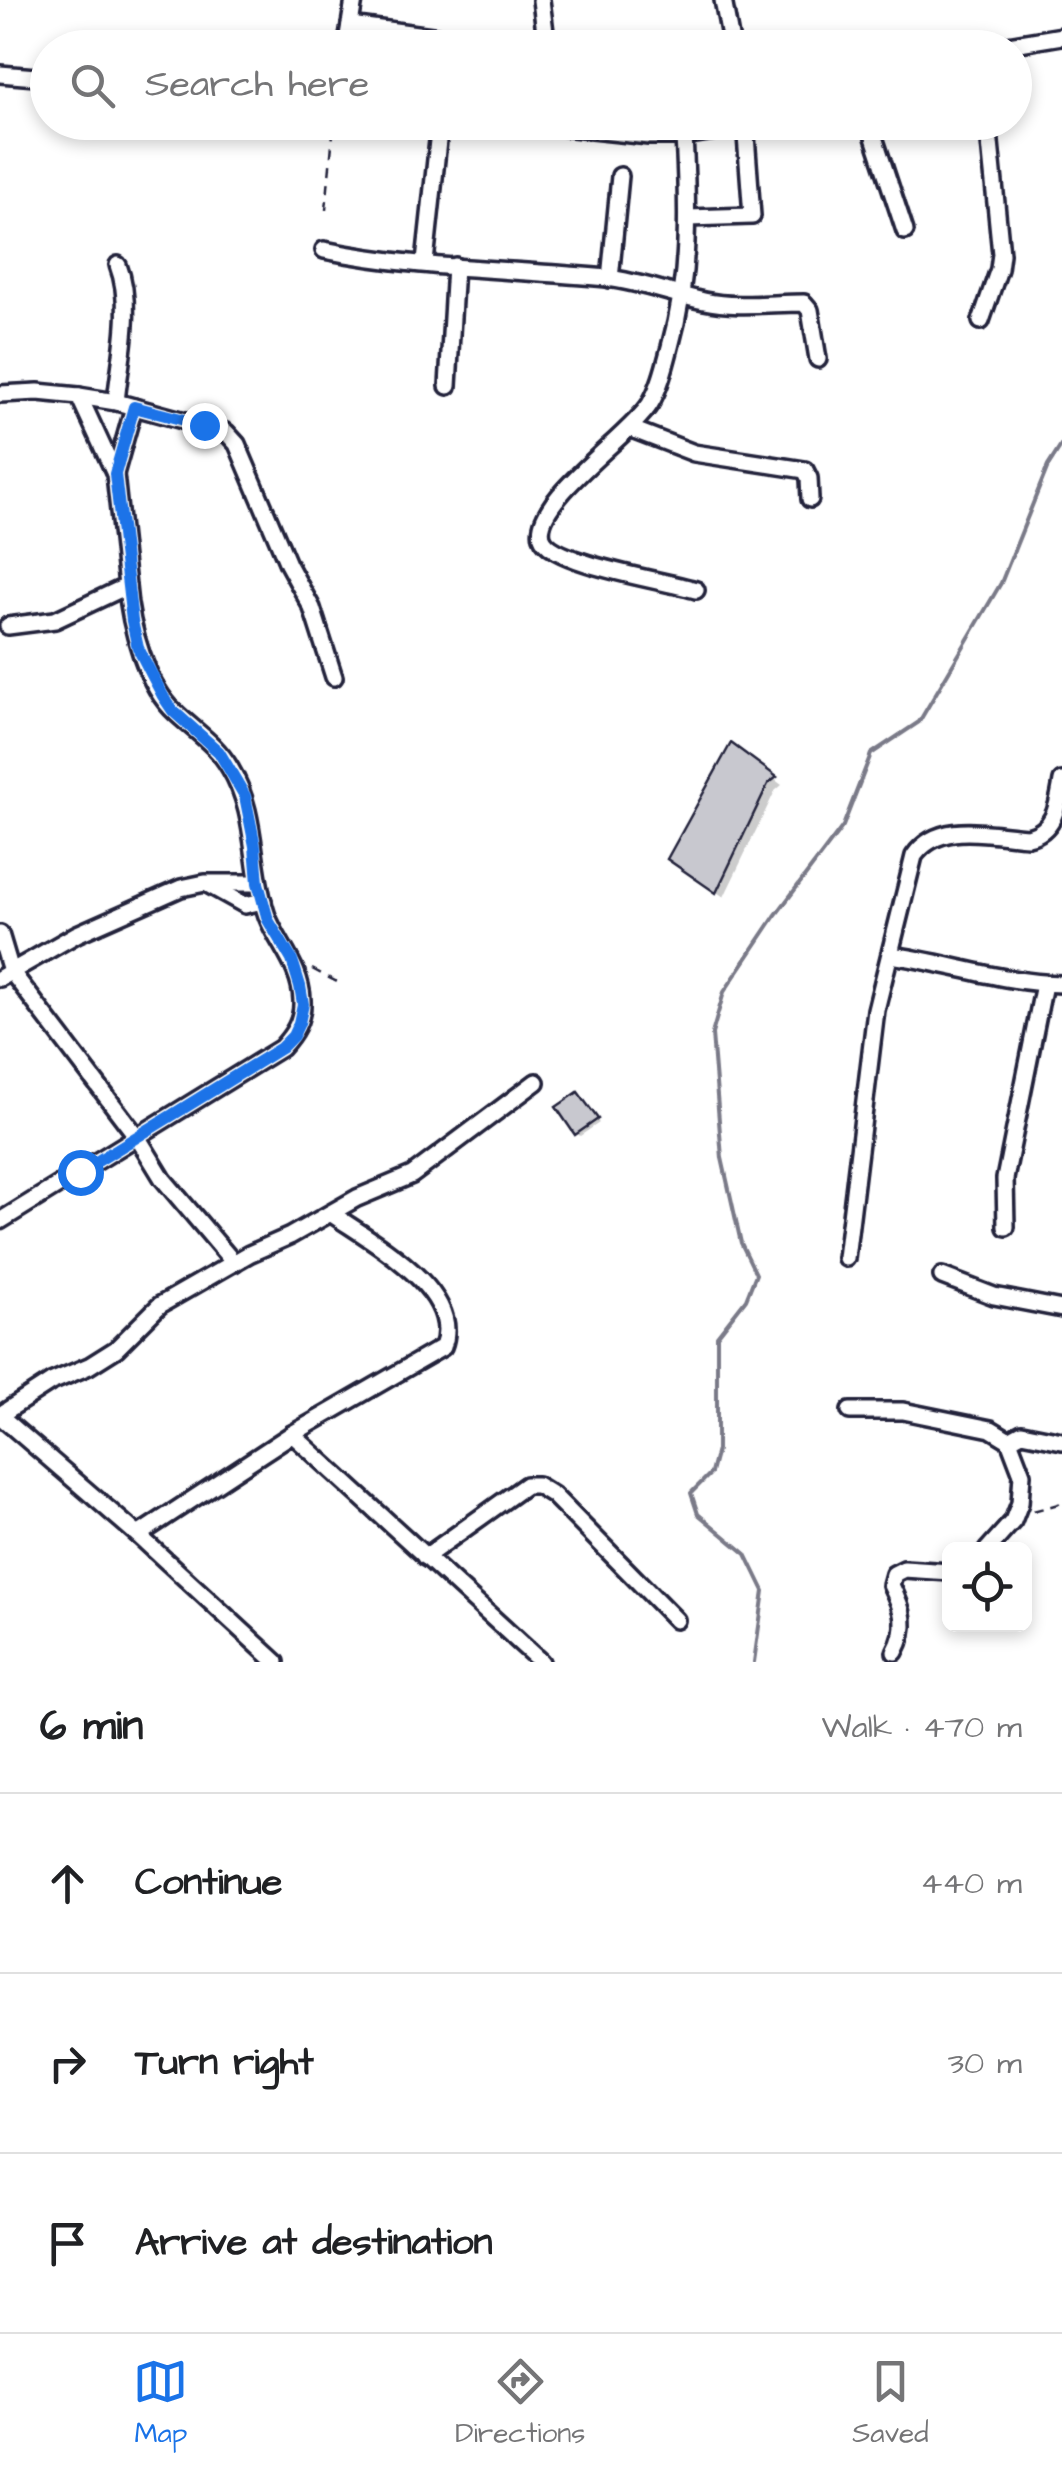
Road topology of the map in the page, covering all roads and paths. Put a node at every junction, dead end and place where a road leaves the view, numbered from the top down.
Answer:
1 (354, 0) edge
2 (541, 0) edge
3 (723, 0) edge
4 (350, 25) junction
5 (349, 30) edge
6 (387, 30) edge
7 (544, 30) edge
8 (729, 30) edge
9 (1062, 36) edge
10 (1032, 41) edge
11 (0, 74) edge
12 (30, 76) edge
13 (332, 140) edge
14 (438, 140) edge
15 (684, 140) edge
16 (747, 140) edge
17 (875, 140) edge
18 (990, 140) edge
19 (620, 176) dead end
20 (326, 210) dead end
21 (688, 218) junction
22 (905, 231) dead end
23 (324, 250) dead end
24 (425, 262) junction
25 (118, 264) dead end
26 (455, 266) junction
27 (610, 279) junction
28 (683, 295) junction
29 (981, 322) dead end
30 (818, 359) dead end
31 (448, 386) dead end
32 (0, 394) edge
33 (78, 396) junction
34 (116, 402) junction
35 (134, 407) junction
36 (629, 428) junction
37 (115, 474) junction
38 (810, 499) dead end
39 (128, 586) junction
40 (696, 590) dead end
41 (8, 626) dead end
42 (334, 677) dead end
43 (1062, 781) edge
44 (1054, 831) edge
45 (205, 883) junction
46 (258, 883) junction
47 (263, 901) junction
48 (0, 934) edge
49 (891, 955) junction
50 (292, 960) junction
51 (6, 974) edge
52 (339, 983) dead end
53 (1044, 984) junction
54 (1062, 984) edge
55 (536, 1082) dead end
56 (138, 1138) junction
57 (332, 1214) junction
58 (0, 1221) edge
59 (1006, 1227) dead end
60 (846, 1258) dead end
61 (234, 1262) junction
62 (942, 1276) dead end
63 (1062, 1310) edge
64 (850, 1412) dead end
65 (0, 1416) edge
66 (292, 1434) junction
67 (1009, 1440) junction
68 (1062, 1440) edge
69 (1062, 1503) edge
70 (1017, 1514) junction
71 (138, 1535) junction
72 (993, 1542) edge
73 (425, 1557) junction
74 (942, 1571) edge
75 (676, 1620) dead end
76 (895, 1652) dead end
77 (276, 1662) edge
78 (540, 1662) edge

1 - 4 street
2 - 7 street
3 - 8 street
4 - 5 street
4 - 6 street
9 - 10 street
11 - 12 street
13 - 20 path
14 - 24 street
15 - 21 street
16 - 21 street
17 - 22 street
18 - 29 street
19 - 27 street
21 - 28 street
23 - 24 street
24 - 26 street
25 - 34 street
26 - 27 street
26 - 31 street
27 - 28 street
28 - 30 street
28 - 36 street
32 - 33 street
33 - 34 street
33 - 37 street
34 - 35 street
35 - 37 street
35 - 42 street
36 - 38 street
36 - 40 street
37 - 39 street
39 - 41 street
39 - 46 street
43 - 44 street
44 - 49 street
45 - 46 street
45 - 47 street
45 - 51 street
46 - 47 street
47 - 50 street
48 - 51 street
49 - 53 street
49 - 60 street
50 - 52 path
50 - 56 street
51 - 56 street
53 - 54 street
53 - 59 street
55 - 57 street
56 - 58 street
56 - 61 street
57 - 61 street
57 - 66 street
61 - 65 street
62 - 63 street
64 - 67 street
65 - 71 street
66 - 71 street
66 - 73 street
67 - 68 street
67 - 70 street
69 - 70 path
70 - 72 street
71 - 77 street
73 - 75 street
73 - 78 street
74 - 76 street

